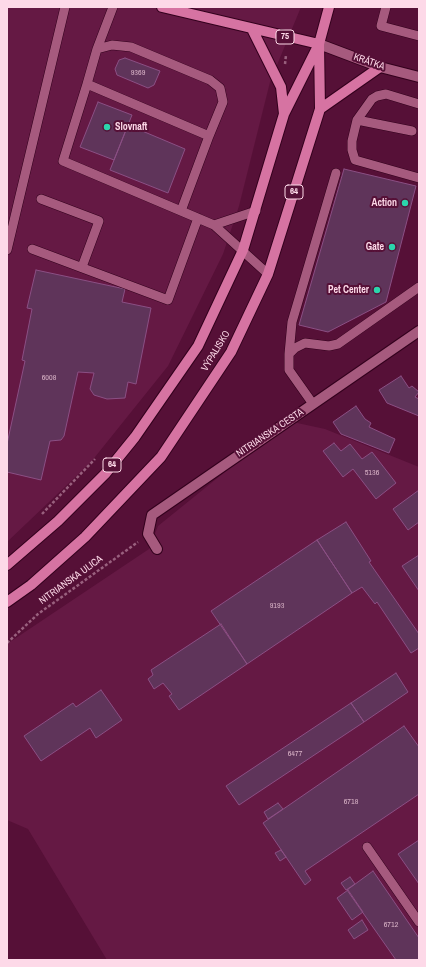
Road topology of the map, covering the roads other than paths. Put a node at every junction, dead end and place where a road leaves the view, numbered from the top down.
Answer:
1 (65, 7) edge
2 (113, 7) edge
3 (162, 7) edge
4 (329, 7) edge
5 (386, 7) edge
6 (252, 29) junction
7 (419, 36) edge
8 (319, 44) junction
9 (97, 49) junction
10 (380, 66) junction
11 (419, 77) edge
12 (87, 84) junction
13 (419, 104) edge
14 (320, 109) junction
15 (284, 114) junction
16 (357, 120) junction
17 (412, 131) dead end
18 (209, 136) junction
19 (336, 173) dead end
20 (419, 178) edge
21 (41, 199) dead end
22 (256, 211) junction
23 (181, 212) junction
24 (198, 218) junction
25 (214, 225) junction
26 (7, 250) edge
27 (32, 250) dead end
28 (243, 250) junction
29 (82, 267) junction
30 (268, 274) junction
31 (419, 288) edge
32 (419, 331) edge
33 (289, 354) junction
34 (313, 404) junction
35 (157, 549) dead end
36 (7, 565) edge
37 (7, 602) edge
38 (367, 848) dead end
39 (419, 922) edge

1 - 26 lane
2 - 9 lane
3 - 6 main road, 75
4 - 8 main road, VÝPALISKO / 64
5 - 7 lane
6 - 8 main road, 75
6 - 15 main road, 64
8 - 10 street, KRÁTKA
8 - 14 main road, VÝPALISKO / 64
8 - 15 main road, VÝPALISKO / 64
9 - 12 lane
9 - 18 lane
10 - 11 street, KRÁTKA
10 - 14 main road
12 - 18 lane
12 - 23 lane
13 - 16 lane
14 - 30 main road, VÝPALISKO / 64
15 - 22 main road, VÝPALISKO / 64
16 - 17 lane
16 - 20 lane
18 - 23 lane
19 - 33 lane
21 - 29 lane
22 - 25 lane
22 - 28 main road, VÝPALISKO / 64
23 - 24 lane
24 - 25 lane
24 - 29 lane
25 - 28 lane
27 - 29 lane
28 - 30 lane
28 - 36 main road, VÝPALISKO / 64
30 - 37 main road, VÝPALISKO / 64
31 - 33 lane
32 - 34 street, NITRIANSKA CESTA
33 - 34 lane
34 - 35 street, NITRIANSKA CESTA
38 - 39 lane

